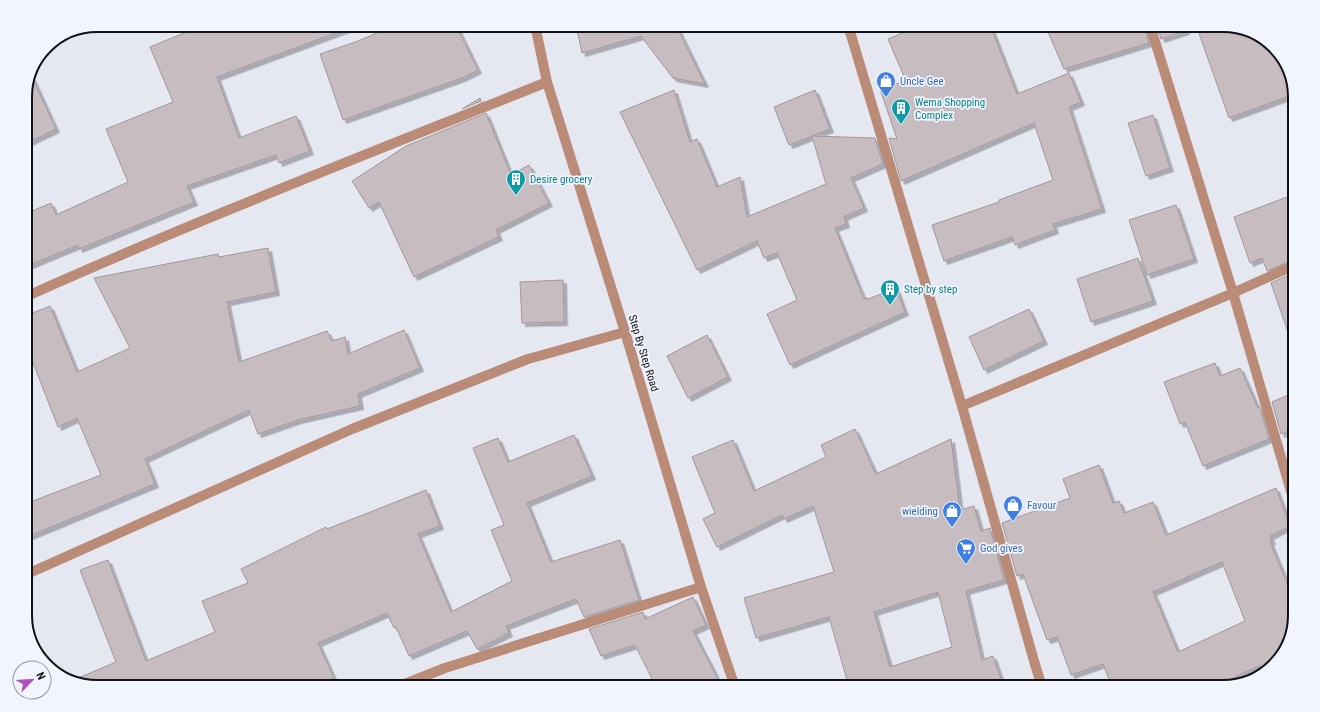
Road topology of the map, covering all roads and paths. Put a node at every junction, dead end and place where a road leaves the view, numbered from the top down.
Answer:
1 (536, 32) edge
2 (850, 32) edge
3 (1152, 32) edge
4 (547, 82) junction
5 (1288, 268) edge
6 (1233, 293) junction
7 (32, 294) edge
8 (625, 332) junction
9 (962, 406) junction
10 (1288, 481) edge
11 (32, 572) edge
12 (702, 587) junction
13 (415, 680) edge
14 (733, 680) edge
15 (1040, 680) edge

1 - 4 street, Step By Step Road
2 - 9 street
3 - 6 street
4 - 7 street
4 - 8 street, Step By Step Road
5 - 6 street
6 - 9 street
6 - 10 street
8 - 11 street
8 - 12 street, Step By Step Road
9 - 15 street
12 - 13 street
12 - 14 street, Step By Step Road

